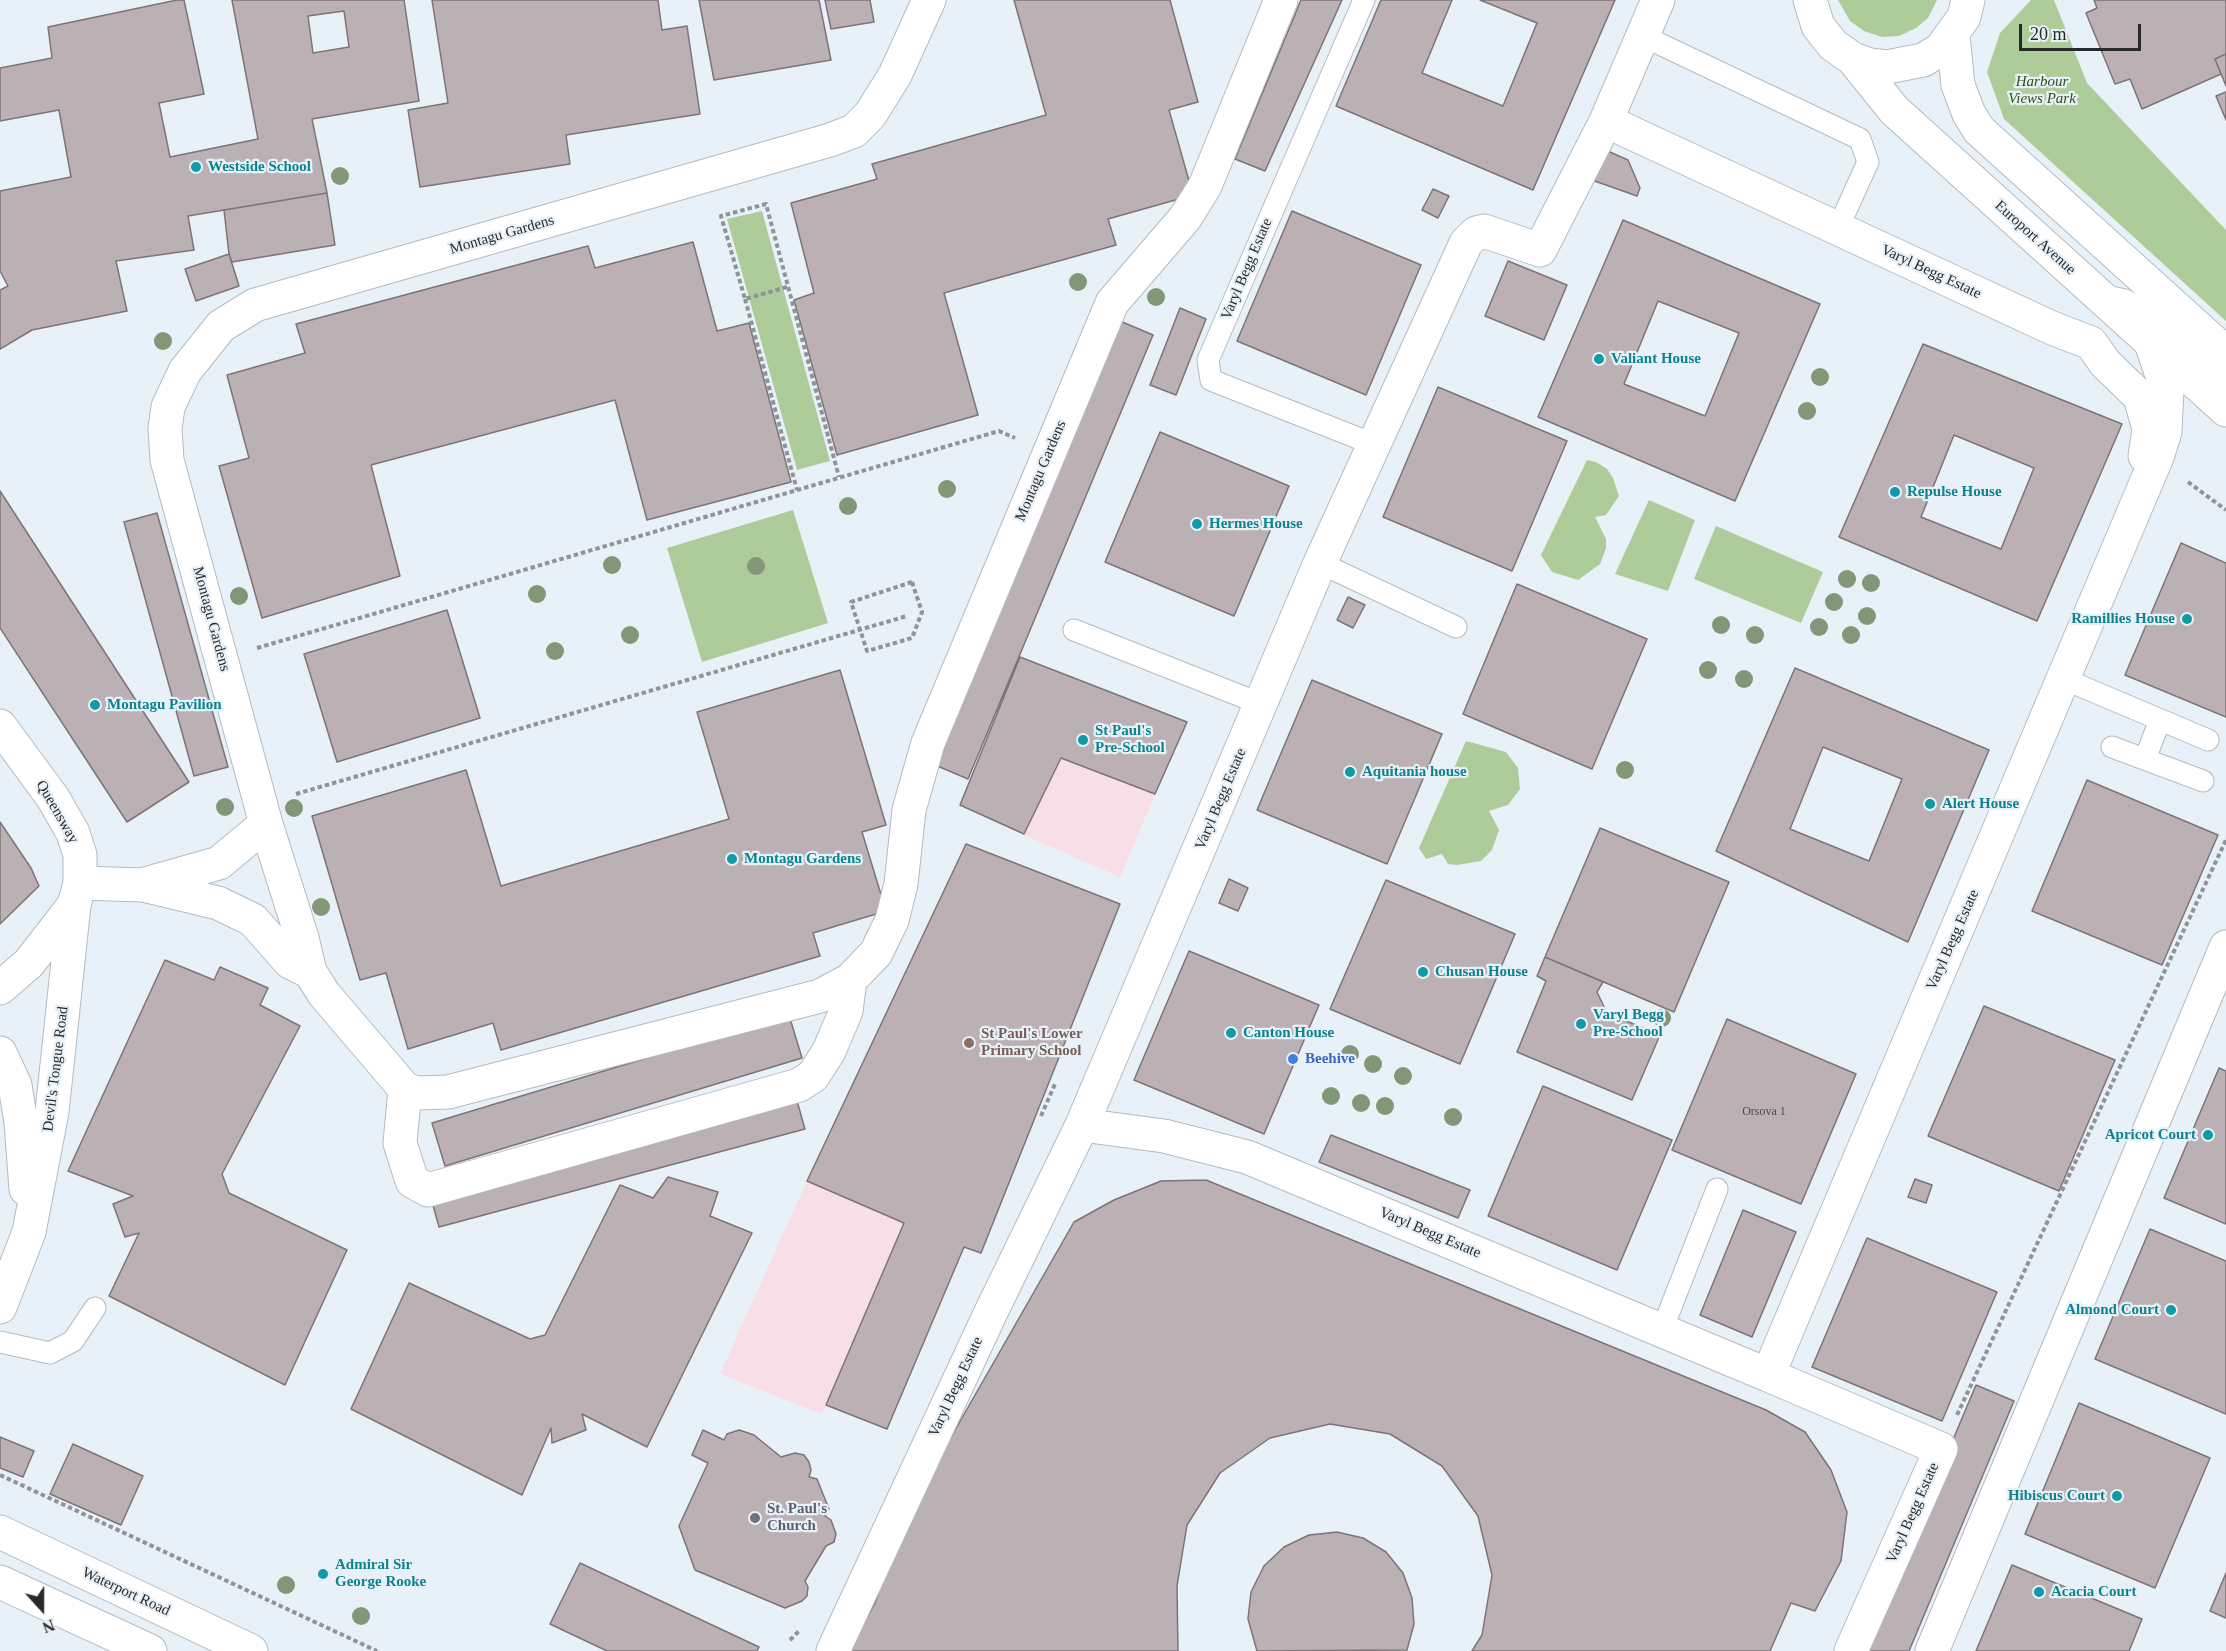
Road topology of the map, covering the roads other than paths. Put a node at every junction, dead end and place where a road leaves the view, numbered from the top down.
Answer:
1 (1281, 0) edge
2 (1364, 0) edge
3 (1658, 0) edge
4 (1968, 0) edge
5 (1808, 1) edge
6 (923, 2) edge
7 (1953, 35) junction
8 (1642, 36) junction
9 (1852, 59) junction
10 (1606, 121) junction
11 (1838, 228) junction
12 (2100, 295) junction
13 (2148, 337) junction
14 (2226, 353) edge
15 (2226, 382) edge
16 (2226, 410) edge
17 (1373, 444) junction
18 (2136, 504) junction
19 (1320, 563) junction
20 (1456, 627) dead end
21 (1074, 630) dead end
22 (2064, 679) junction
23 (1262, 704) junction
24 (2160, 720) junction
25 (0, 726) edge
26 (2208, 740) dead end
27 (2112, 747) dead end
28 (2145, 759) junction
29 (2203, 781) dead end
30 (263, 814) junction
31 (143, 885) junction
32 (77, 894) junction
33 (2226, 947) edge
34 (310, 972) junction
35 (850, 981) junction
36 (0, 988) edge
37 (0, 1053) edge
38 (405, 1089) junction
39 (1082, 1125) junction
40 (1717, 1189) dead end
41 (29, 1232) junction
42 (0, 1307) edge
43 (95, 1308) dead end
44 (1662, 1330) junction
45 (0, 1342) edge
46 (1768, 1375) junction
47 (0, 1532) edge
48 (0, 1582) edge
49 (874, 1603) dead end
50 (836, 1645) edge
51 (150, 1651) edge
52 (251, 1651) edge
53 (1851, 1651) edge
54 (1932, 1651) edge

1 - 35 street, Montagu Gardens
2 - 17 lane, Varyl Begg Estate
3 - 8 street, Varyl Begg Estate
4 - 7 street
5 - 9 street, Europort Avenue
6 - 30 street, Montagu Gardens
7 - 9 street
7 - 14 street
8 - 10 street, Varyl Begg Estate
8 - 11 lane
9 - 12 street, Europort Avenue
10 - 11 street, Varyl Begg Estate
10 - 17 street, Varyl Begg Estate
11 - 18 street, Varyl Begg Estate
12 - 13 street, Europort Avenue
12 - 15 lane
13 - 16 street, Europort Avenue
13 - 18 street, Varyl Begg Estate
17 - 19 street, Varyl Begg Estate
18 - 22 street, Varyl Begg Estate
19 - 20 lane
19 - 23 street, Varyl Begg Estate
21 - 23 lane
22 - 24 lane
22 - 46 street, Varyl Begg Estate
23 - 39 street, Varyl Begg Estate
24 - 26 lane
24 - 28 lane
25 - 32 street, Queensway
27 - 28 lane
28 - 29 lane
30 - 31 street
30 - 34 street, Montagu Gardens
31 - 32 street
31 - 34 street
32 - 36 street
32 - 41 street, Devil's Tongue Road
33 - 54 street
34 - 38 street
35 - 38 street, Montagu Gardens
35 - 38 street
37 - 41 street, Devil's Tongue Road
39 - 44 street, Varyl Begg Estate
39 - 50 street, Varyl Begg Estate
40 - 44 lane
41 - 42 street, Devil's Tongue Road
43 - 45 lane
44 - 46 street, Varyl Begg Estate
46 - 53 street, Varyl Begg Estate
47 - 52 street, Waterport Road
48 - 51 street
49 - 50 lane

